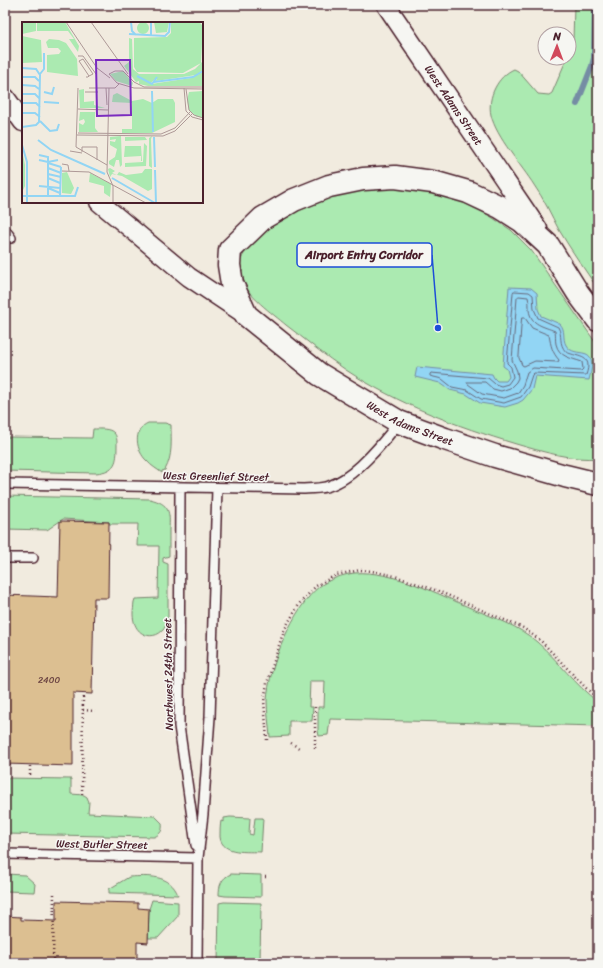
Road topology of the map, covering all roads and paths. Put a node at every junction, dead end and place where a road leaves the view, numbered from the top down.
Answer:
1 (386, 5) edge
2 (5, 97) edge
3 (22, 121) edge
4 (100, 203) edge
5 (5, 230) edge
6 (11, 238) dead end
7 (548, 245) junction
8 (246, 315) junction
9 (598, 320) edge
10 (399, 422) junction
11 (598, 472) edge
12 (565, 476) junction
13 (5, 484) edge
14 (598, 484) edge
15 (180, 488) junction
16 (217, 488) junction
17 (5, 558) edge
18 (33, 558) dead end
19 (83, 694) dead end
20 (598, 699) edge
21 (315, 707) dead end
22 (83, 710) junction
23 (95, 710) dead end
24 (267, 740) dead end
25 (291, 743) dead end
26 (299, 748) dead end
27 (315, 748) dead end
28 (30, 765) dead end
29 (30, 776) dead end
30 (82, 794) dead end
31 (5, 854) edge
32 (198, 858) junction
33 (265, 877) dead end
34 (269, 877) dead end
35 (54, 894) dead end
36 (53, 963) edge
37 (197, 963) edge

1 - 7 street, West Adams Street
2 - 3 street
4 - 8 street, West Adams Street
5 - 6 lane
7 - 8 main road, West Adams Street
7 - 9 main road, West Adams Street
8 - 10 main road, West Adams Street
10 - 12 main road, West Adams Street
10 - 16 lane, West Greenlief Street
11 - 12 main road
12 - 14 main road, West Adams Street
13 - 15 lane, West Greenlief Street
15 - 16 lane, West Greenlief Street
15 - 32 lane, Northwest 24th Street
16 - 32 lane, Northwest 24th Street
17 - 18 lane
19 - 22 path
20 - 24 path
21 - 27 path
22 - 23 path
22 - 30 path
25 - 26 path
28 - 29 path
31 - 32 lane, West Butler Street
32 - 37 lane, Northwest 24th Street
33 - 34 path
35 - 36 path

